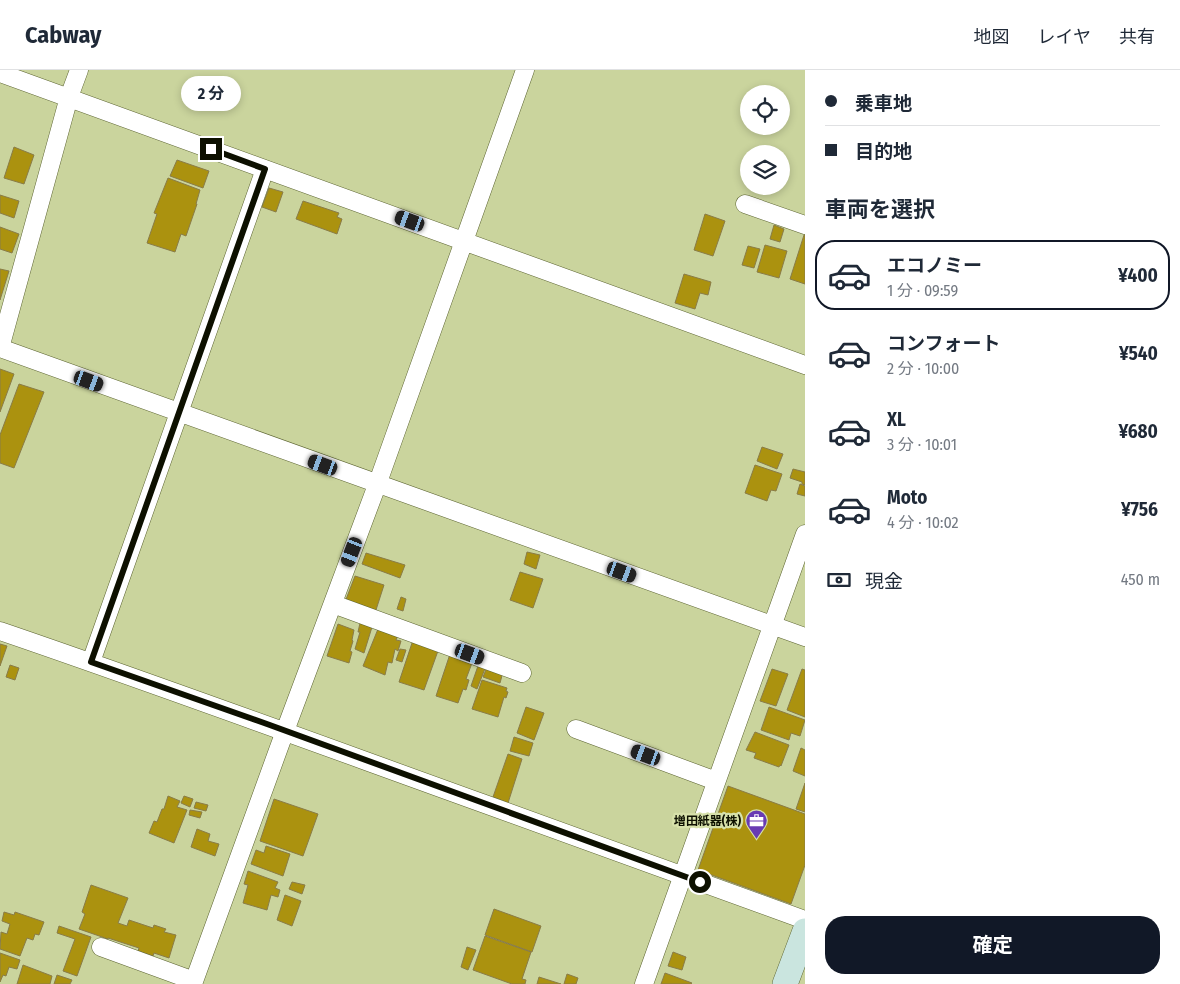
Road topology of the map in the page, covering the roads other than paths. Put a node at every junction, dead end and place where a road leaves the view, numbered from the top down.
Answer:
1 (79, 70) edge
2 (525, 70) edge
3 (0, 73) edge
4 (70, 97) junction
5 (265, 169) junction
6 (745, 204) dead end
7 (805, 226) edge
8 (464, 240) junction
9 (805, 364) edge
10 (178, 413) junction
11 (378, 485) junction
12 (805, 534) edge
13 (333, 604) junction
14 (772, 625) junction
15 (0, 631) edge
16 (805, 638) edge
17 (91, 662) junction
18 (522, 673) dead end
19 (576, 729) dead end
20 (285, 731) junction
21 (716, 781) junction
22 (682, 875) junction
23 (805, 920) edge
24 (805, 930) edge
25 (101, 947) dead end
26 (194, 983) edge
27 (644, 984) edge
28 (785, 984) edge

1 - 4 street
2 - 8 street
3 - 4 street
4 - 5 street
4 - 10 street
5 - 8 street
5 - 10 street
6 - 7 street
8 - 9 street
8 - 11 street
10 - 11 street
10 - 17 street
11 - 13 street
11 - 14 street
12 - 14 street
13 - 18 street
13 - 20 street
14 - 16 street
14 - 21 street
15 - 17 street
17 - 20 street
19 - 21 street
20 - 22 street
20 - 26 street
21 - 22 street
22 - 23 street
22 - 27 street
24 - 28 main road
25 - 26 street

